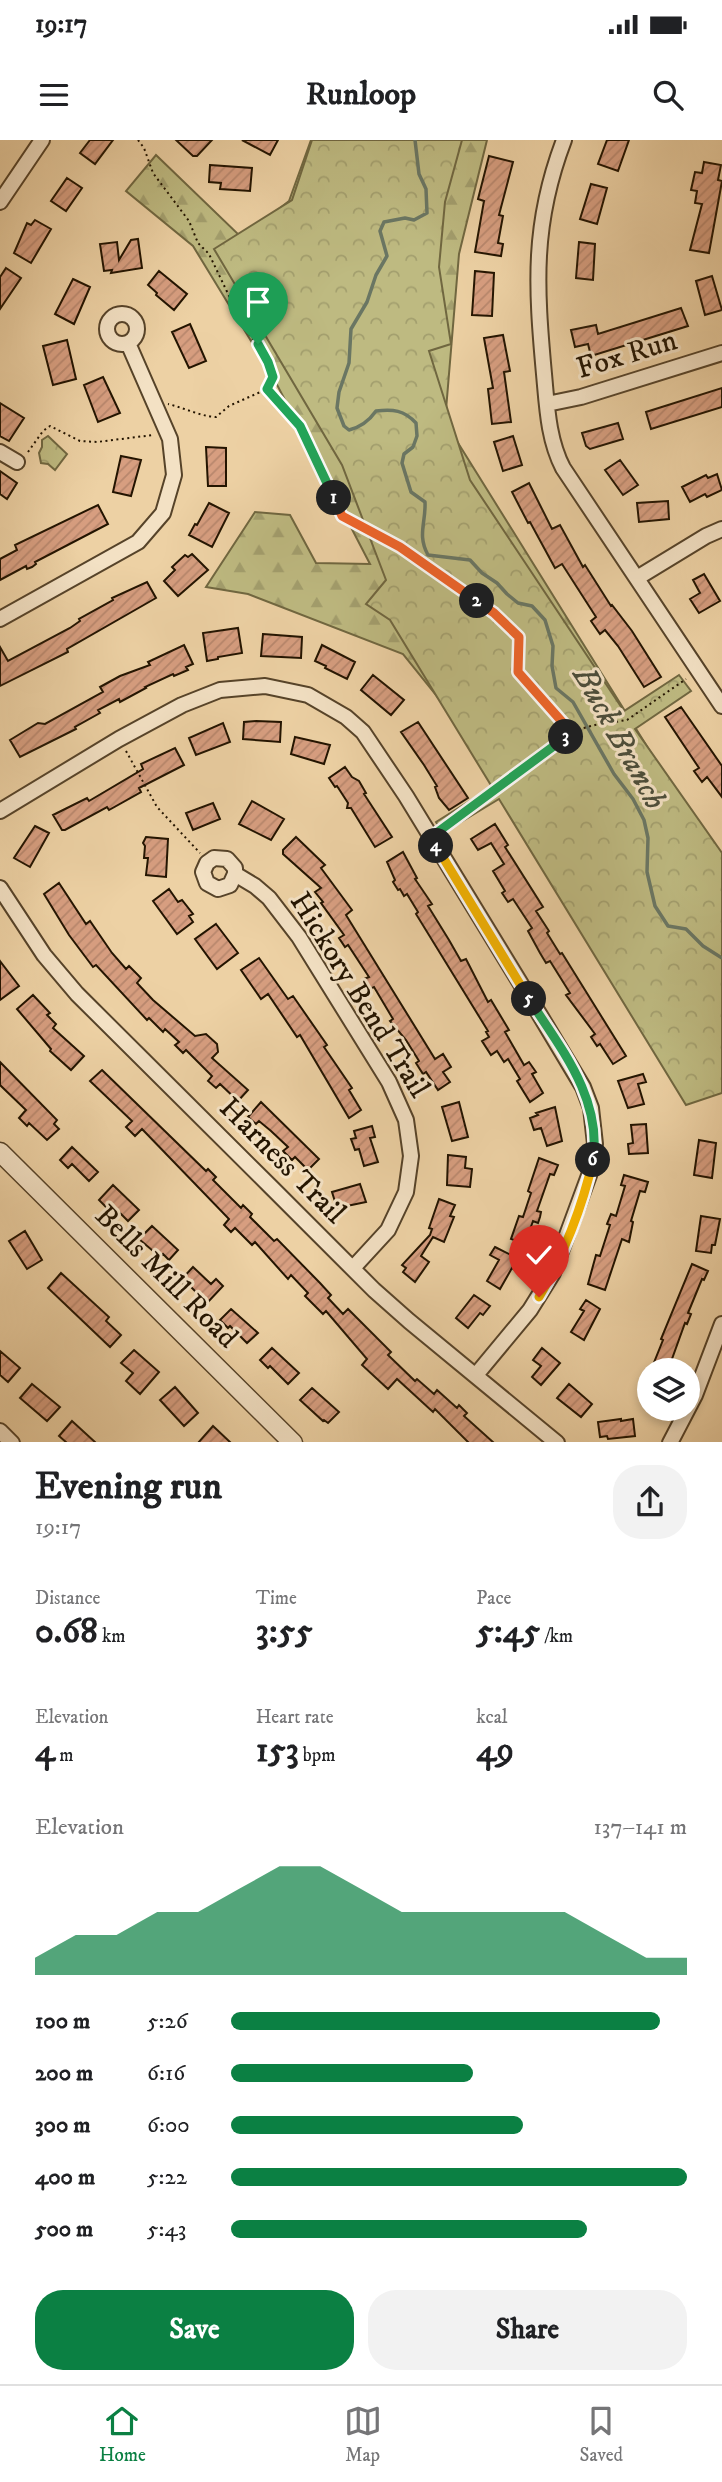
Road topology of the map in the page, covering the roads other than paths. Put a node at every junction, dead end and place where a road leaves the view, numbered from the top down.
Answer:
1 (42, 140) edge
2 (564, 140) edge
3 (0, 202) edge
4 (128, 343) dead end
5 (722, 352) edge
6 (547, 404) junction
7 (0, 452) edge
8 (17, 462) road end
9 (722, 529) edge
10 (636, 578) junction
11 (0, 619) edge
12 (722, 706) edge
13 (0, 811) edge
14 (235, 874) junction
15 (0, 888) edge
16 (0, 1152) edge
17 (353, 1268) junction
18 (722, 1324) edge
19 (476, 1375) junction
20 (292, 1442) edge
21 (555, 1442) edge
22 (671, 1442) edge

1 - 3 street
2 - 6 street
4 - 11 street
5 - 6 street, Fox Run
6 - 10 street
7 - 8 street
9 - 10 street
10 - 12 street
13 - 19 street
14 - 14 street, Hickory Bend Trail
14 - 17 street, Hickory Bend Trail
15 - 17 street, Harness Trail
16 - 20 street, Bells Mill Road
17 - 19 street, Harness Trail
18 - 22 street
19 - 21 street, Harness Trail

